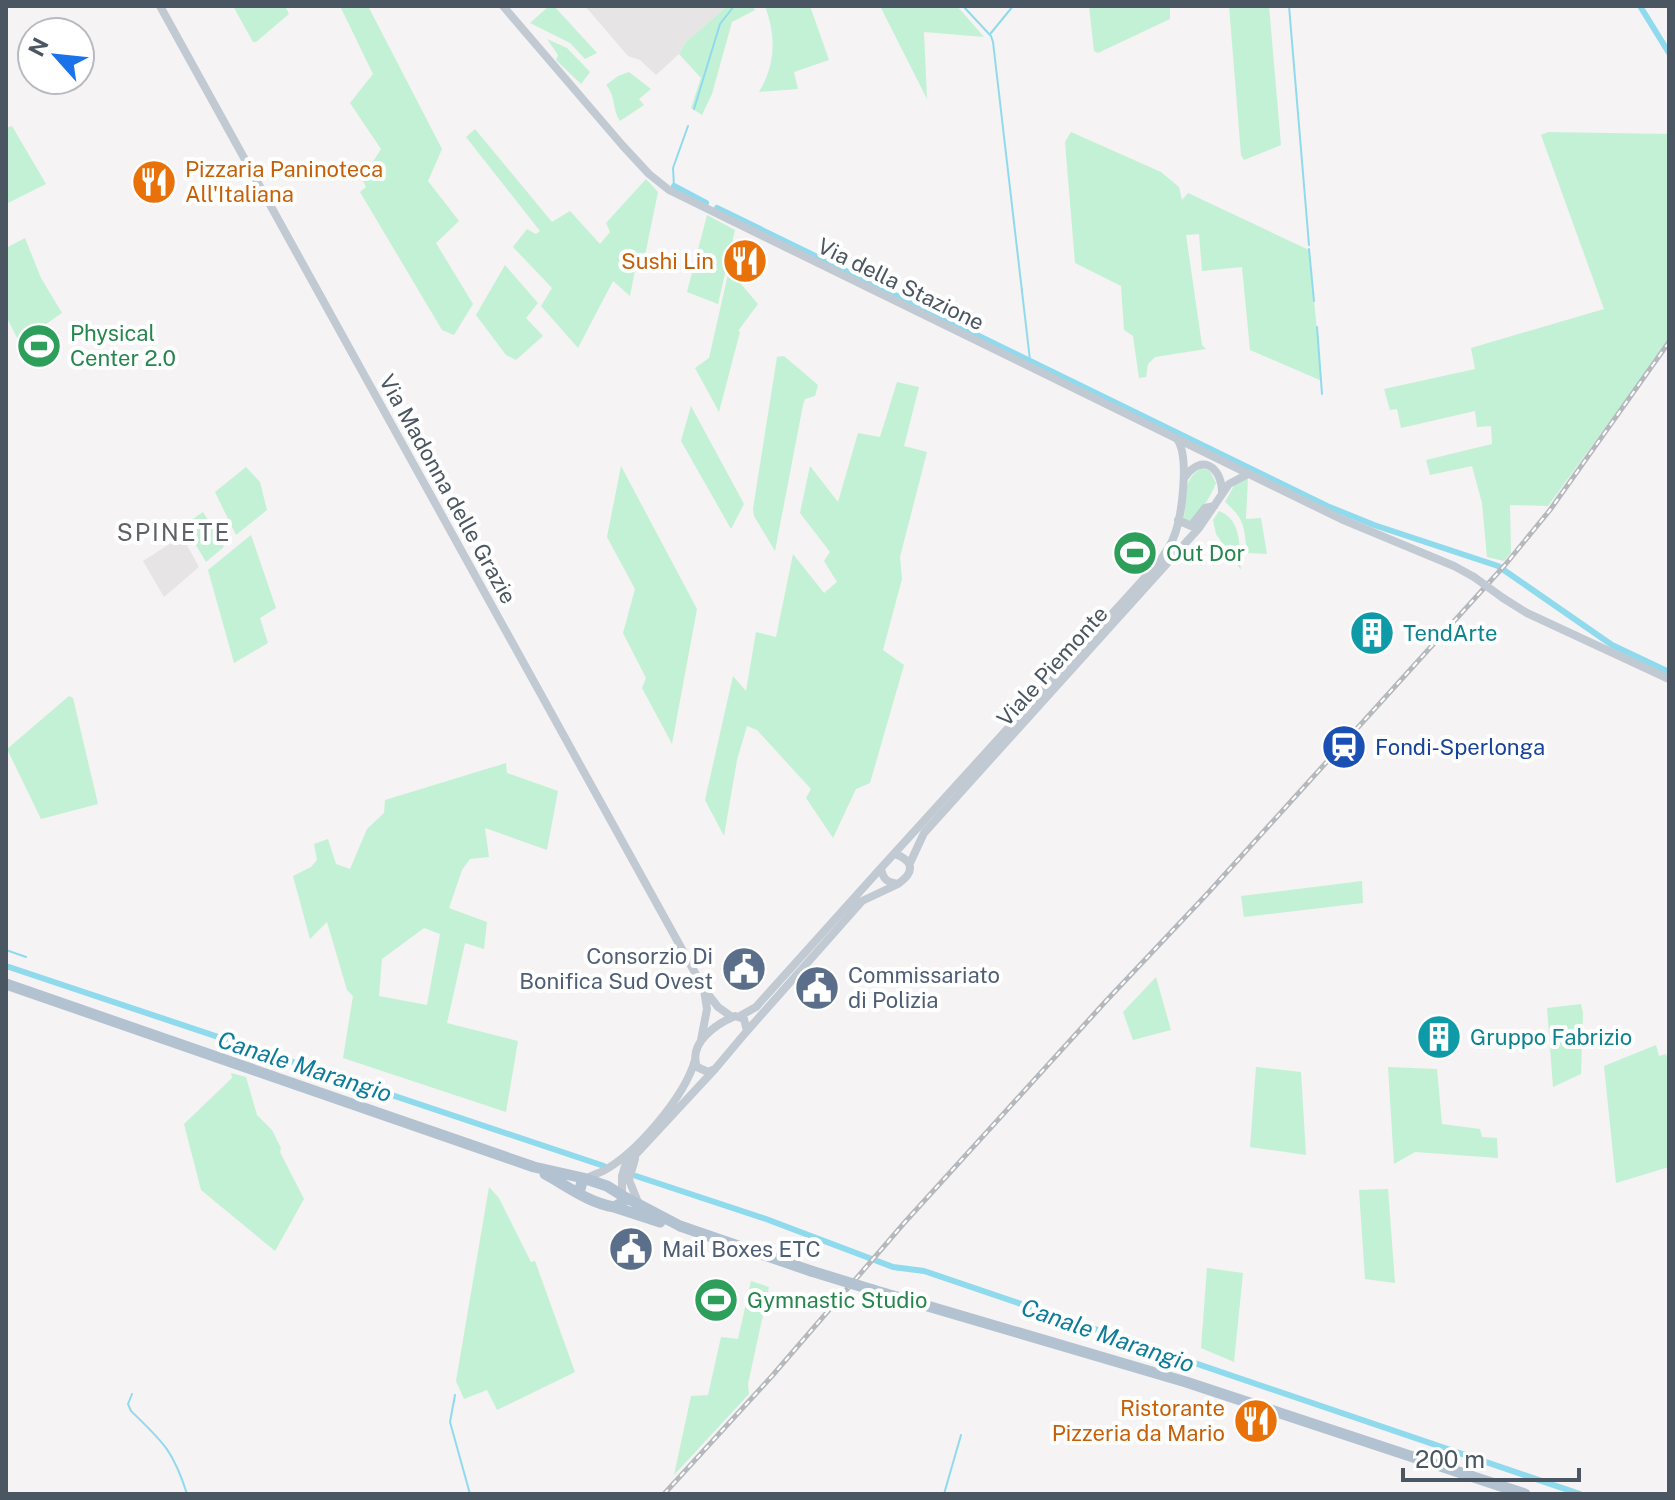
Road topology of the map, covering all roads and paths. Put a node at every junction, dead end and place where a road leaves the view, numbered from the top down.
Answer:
1 (160, 6) edge
2 (503, 6) edge
3 (1177, 439) junction
4 (1203, 451) junction
5 (1182, 461) junction
6 (1229, 464) junction
7 (1249, 474) junction
8 (1184, 478) junction
9 (1229, 484) junction
10 (1222, 494) junction
11 (1214, 506) junction
12 (1178, 520) junction
13 (1669, 679) edge
14 (895, 854) junction
15 (910, 863) junction
16 (881, 868) junction
17 (898, 884) junction
18 (6, 984) edge
19 (704, 989) junction
20 (736, 1017) junction
21 (747, 1031) junction
22 (701, 1042) junction
23 (695, 1060) junction
24 (715, 1069) junction
25 (637, 1154) junction
26 (534, 1167) junction
27 (585, 1178) junction
28 (579, 1193) junction
29 (623, 1196) junction
30 (641, 1206) junction
31 (614, 1207) junction
32 (680, 1226) junction
33 (1525, 1494) edge

1 - 19 street, Via Madonna delle Grazie
2 - 3 street, Via della Stazione
3 - 4 street, Via della Stazione
3 - 5 street, Viale Piemonte
4 - 5 street
4 - 6 street, Via della Stazione
5 - 8 street, Viale Piemonte
6 - 7 street, Via della Stazione
6 - 9 street
7 - 9 street
7 - 13 street, Via della Stazione, bridge
8 - 10 street
8 - 12 street, Viale Piemonte
9 - 10 street, Viale Piemonte
10 - 11 street, Viale Piemonte
11 - 12 street
11 - 15 street, Viale Piemonte
12 - 14 street, Viale Piemonte
14 - 15 street
14 - 16 street, Viale Piemonte
15 - 17 street, Viale Piemonte
16 - 17 street
16 - 20 street, Viale Piemonte
17 - 21 street
18 - 26 main road
19 - 20 street
19 - 22 street
20 - 21 street
20 - 22 street, Viale Piemonte
21 - 24 street
22 - 23 street
23 - 24 street
23 - 27 street
24 - 25 street
25 - 29 street
25 - 30 street
26 - 27 main road
26 - 28 main road
27 - 28 main road
27 - 29 main road
28 - 31 main road
29 - 30 main road
29 - 31 main road
30 - 32 main road
31 - 32 main road
32 - 33 main road, bridge

